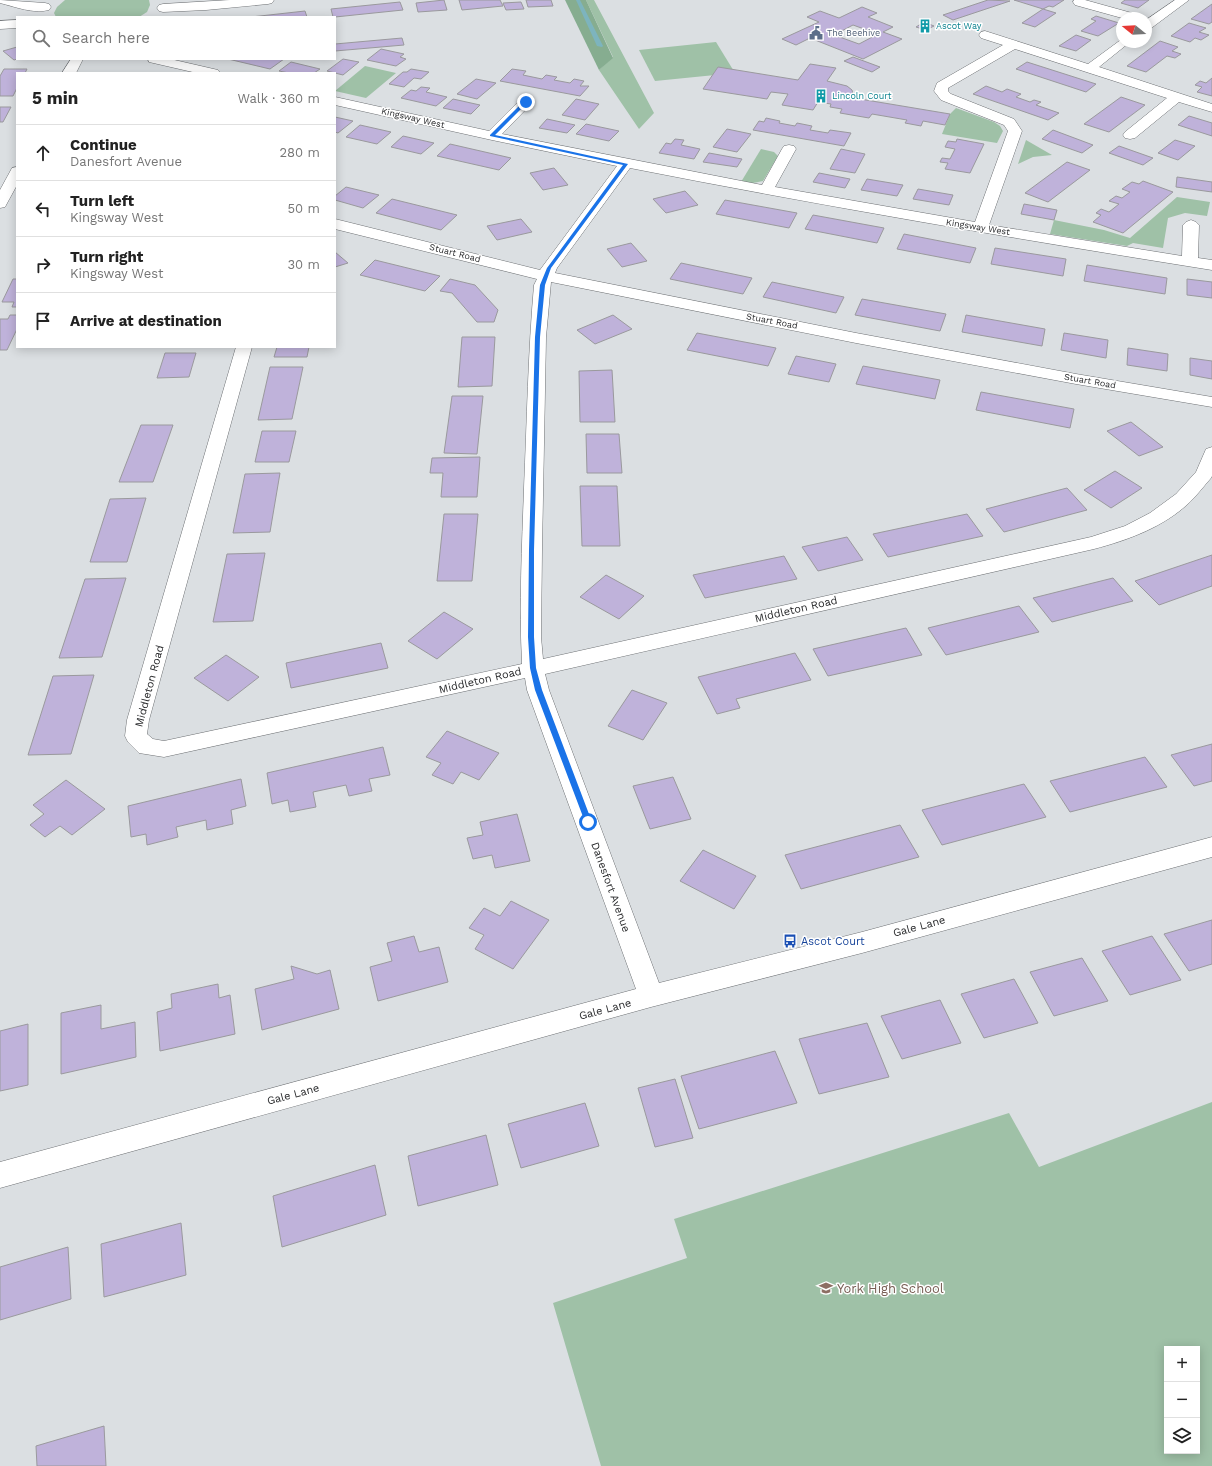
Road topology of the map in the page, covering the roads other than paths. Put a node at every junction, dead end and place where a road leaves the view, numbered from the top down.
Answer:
1 (1, 0) edge
2 (268, 0) edge
3 (1183, 0) edge
4 (1079, 2) dead end
5 (163, 4) edge
6 (47, 8) edge
7 (1116, 13) edge
8 (155, 16) edge
9 (1152, 20) edge
10 (16, 24) edge
11 (0, 25) edge
12 (985, 35) dead end
13 (1012, 45) junction
14 (1116, 48) edge
15 (76, 60) edge
16 (158, 60) edge
17 (1089, 68) junction
18 (70, 72) edge
19 (209, 72) edge
20 (1176, 97) junction
21 (336, 101) edge
22 (526, 102) dead end
23 (1212, 108) edge
24 (1130, 135) dead end
25 (492, 136) junction
26 (789, 149) dead end
27 (626, 164) junction
28 (16, 173) edge
29 (766, 191) junction
30 (1, 199) edge
31 (336, 224) edge
32 (1191, 225) dead end
33 (980, 228) junction
34 (1190, 261) junction
35 (1212, 264) edge
36 (546, 276) junction
37 (244, 348) edge
38 (1212, 402) edge
39 (1212, 453) edge
40 (533, 668) junction
41 (1212, 847) edge
42 (651, 996) junction
43 (0, 1175) edge

1 - 6 street
2 - 5 street
3 - 9 street
4 - 7 street
5 - 8 street
10 - 11 street
12 - 13 street
13 - 17 street
13 - 33 street
14 - 17 street
15 - 18 street
16 - 19 street
17 - 20 street
20 - 23 street
20 - 24 street
21 - 25 street, Kingsway West
22 - 25 street
25 - 27 street, Kingsway West
26 - 29 street
27 - 29 street, Kingsway West
27 - 36 street, Danesfort Avenue
28 - 30 street
29 - 33 street, Kingsway West
31 - 36 street, Stuart Road
32 - 34 street
33 - 34 street, Kingsway West
34 - 35 street, Kingsway West
36 - 38 street, Stuart Road
36 - 40 street, Danesfort Avenue
37 - 40 street, Middleton Road
39 - 40 street, Middleton Road
40 - 42 street, Danesfort Avenue
41 - 42 street, Gale Lane
42 - 43 street, Gale Lane

